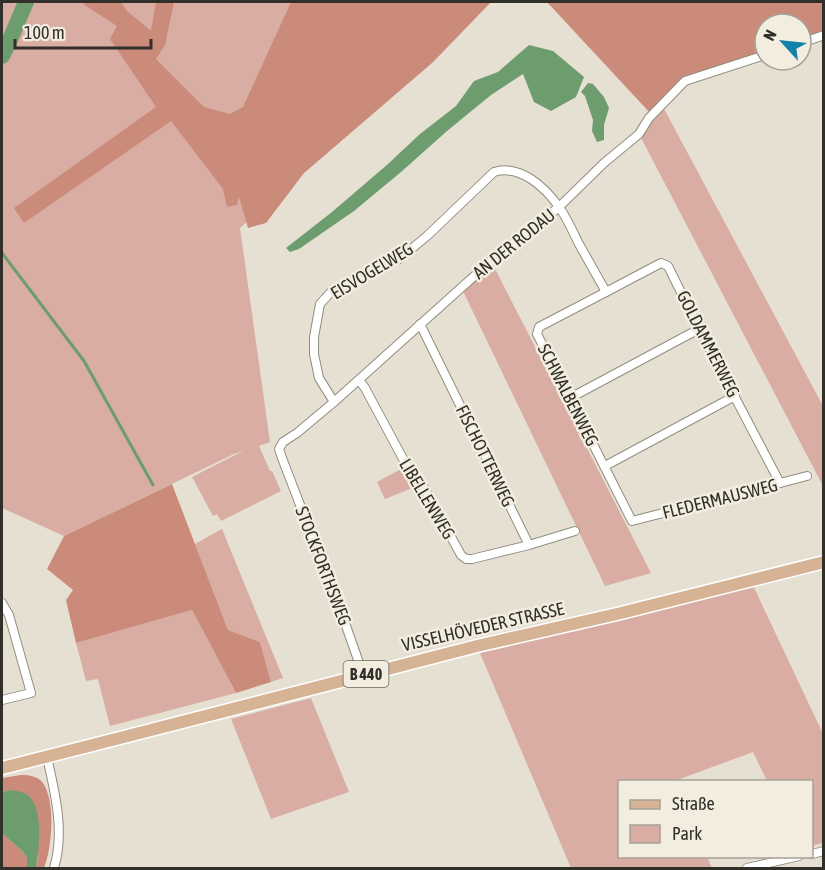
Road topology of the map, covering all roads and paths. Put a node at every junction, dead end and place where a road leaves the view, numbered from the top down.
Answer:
1 (753, 59) edge
2 (559, 207) junction
3 (606, 292) junction
4 (420, 324) junction
5 (699, 329) junction
6 (359, 380) junction
7 (735, 396) junction
8 (570, 398) junction
9 (334, 402) junction
10 (282, 458) joint
11 (605, 466) junction
12 (807, 476) dead end
13 (780, 483) junction
14 (632, 521) joint
15 (575, 531) dead end
16 (529, 544) junction
17 (824, 562) edge
18 (2, 603) edge
19 (363, 675) junction
20 (2, 700) edge
21 (47, 757) junction
22 (2, 768) edge
23 (791, 858) edge
24 (54, 868) edge
25 (747, 868) edge

1 - 2 street, AN DER RODAU
2 - 3 street
2 - 4 street, AN DER RODAU
2 - 9 street, EISVOGELWEG
3 - 5 street, GOLDAMMERWEG
3 - 8 street, SCHWALBENWEG
4 - 6 street, AN DER RODAU
4 - 16 street, FISCHOTTERWEG
5 - 7 street, GOLDAMMERWEG
5 - 8 street
6 - 9 street, AN DER RODAU
6 - 16 street, LIBELLENWEG
7 - 11 street
7 - 13 street, GOLDAMMERWEG
8 - 11 street, SCHWALBENWEG
9 - 10 street, AN DER RODAU
10 - 19 street, STOCKFORTHSWEG
11 - 14 street, SCHWALBENWEG
12 - 13 street, FLEDERMAUSWEG
13 - 14 street, FLEDERMAUSWEG
15 - 16 street
17 - 19 main road, VISSELHÖVEDER STRASSE / B 440
18 - 20 street
19 - 21 main road, VISSELHÖVEDER STRASSE / B 440
21 - 22 main road, B 440
21 - 24 street
23 - 25 street

